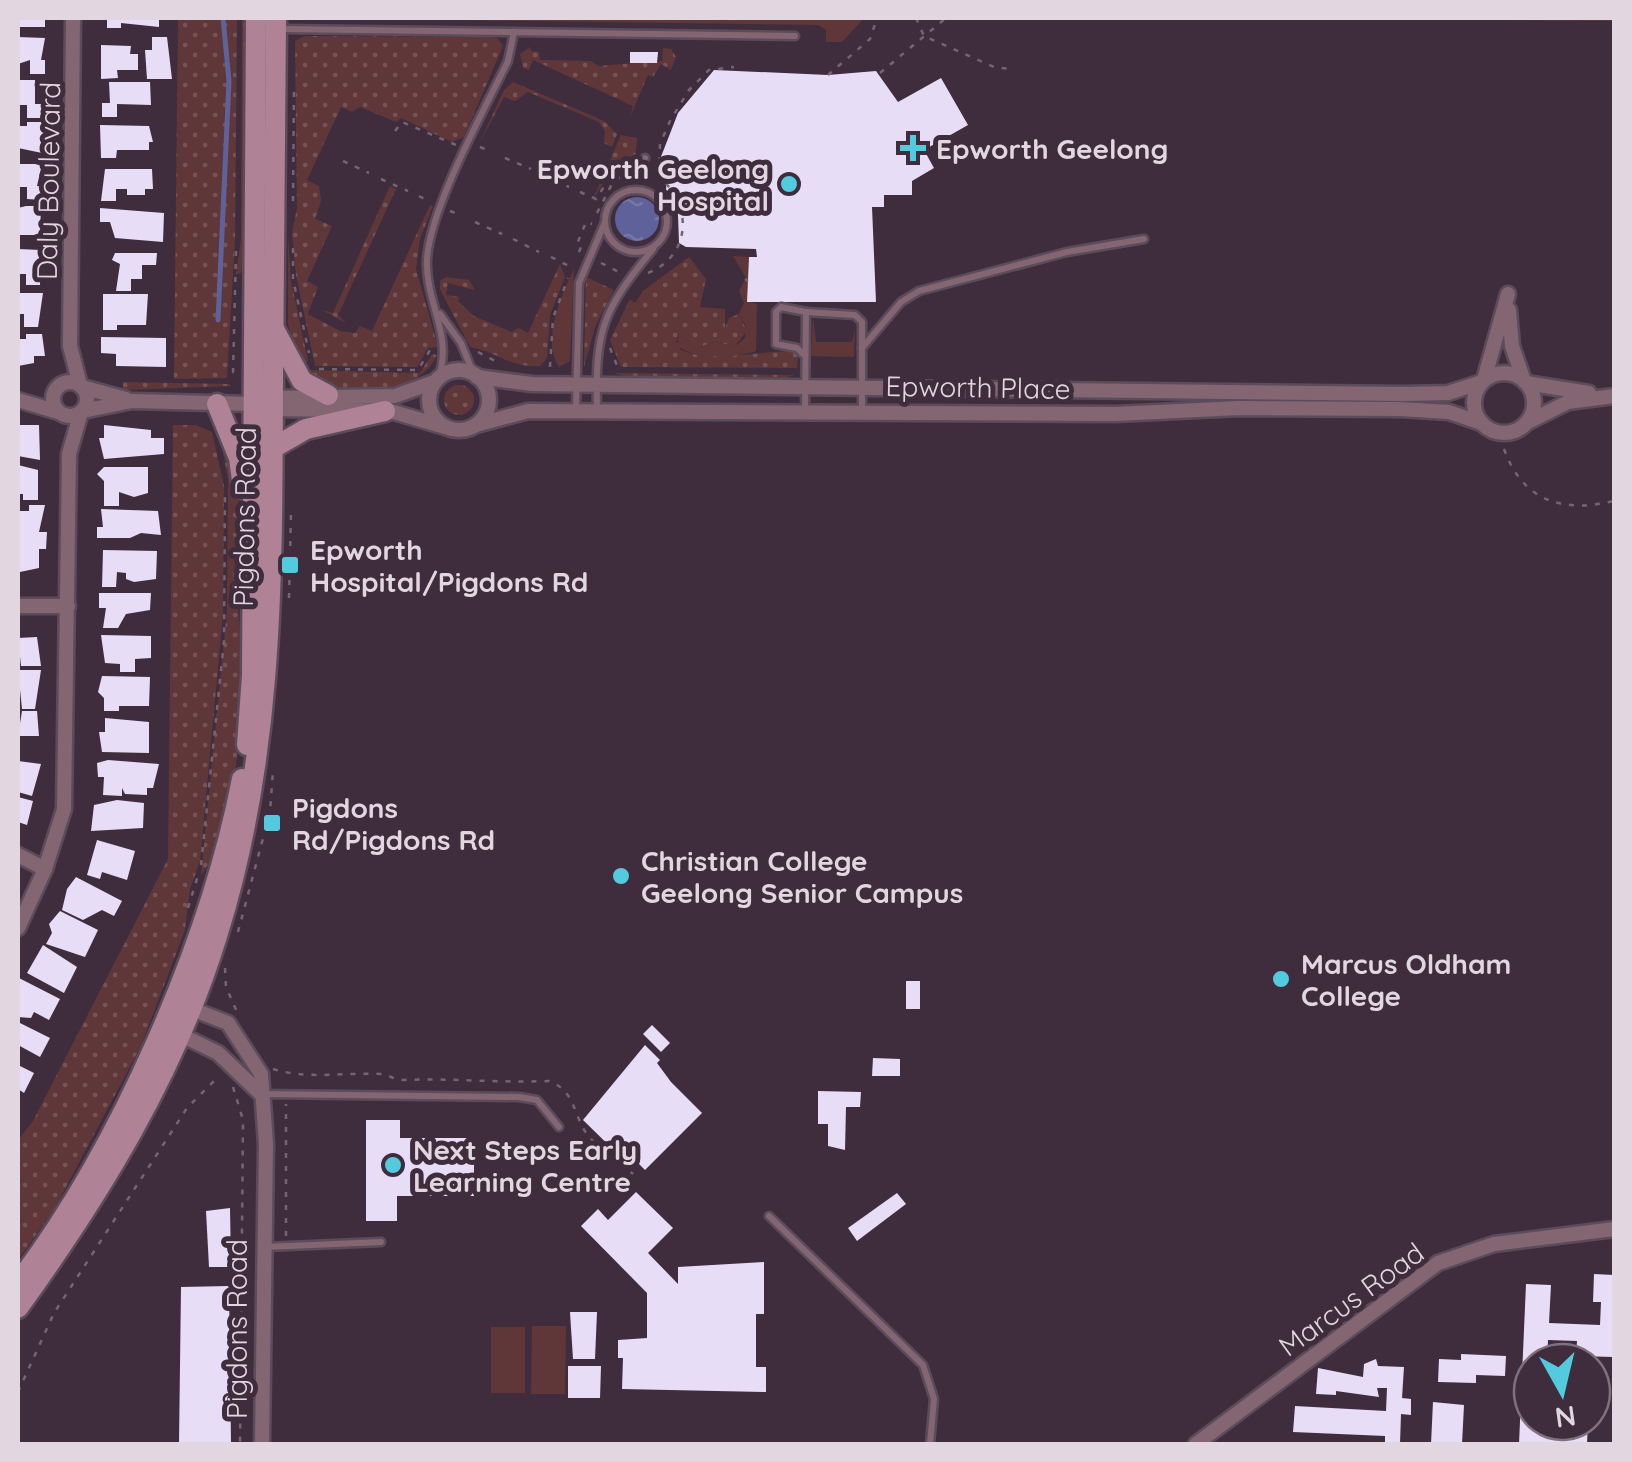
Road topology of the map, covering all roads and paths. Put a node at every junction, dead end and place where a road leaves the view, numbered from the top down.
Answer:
1 (73, 18) edge
2 (256, 18) edge
3 (877, 18) edge
4 (916, 18) edge
5 (946, 18) edge
6 (276, 23) edge
7 (514, 32) junction
8 (795, 36) dead end
9 (924, 36) junction
10 (734, 67) dead end
11 (1010, 69) dead end
12 (292, 72) dead end
13 (880, 73) dead end
14 (828, 74) dead end
15 (396, 132) dead end
16 (463, 138) dead end
17 (478, 146) dead end
18 (492, 152) dead end
19 (505, 158) dead end
20 (343, 161) dead end
21 (531, 170) dead end
22 (651, 172) dead end
23 (370, 174) dead end
24 (542, 175) dead end
25 (658, 176) dead end
26 (381, 179) dead end
27 (569, 187) dead end
28 (408, 191) dead end
29 (580, 192) dead end
30 (419, 196) dead end
31 (434, 203) dead end
32 (293, 210) dead end
33 (449, 210) dead end
34 (462, 216) dead end
35 (475, 222) dead end
36 (604, 222) junction
37 (502, 234) dead end
38 (1144, 239) dead end
39 (513, 240) dead end
40 (292, 244) dead end
41 (657, 244) junction
42 (677, 247) dead end
43 (686, 248) dead end
44 (539, 252) dead end
45 (551, 257) dead end
46 (594, 260) dead end
47 (573, 267) dead end
48 (626, 275) dead end
49 (436, 309) junction
50 (806, 312) junction
51 (274, 328) junction
52 (70, 346) junction
53 (862, 348) junction
54 (437, 351) dead end
55 (473, 351) dead end
56 (805, 356) junction
57 (514, 368) dead end
58 (543, 368) dead end
59 (550, 368) dead end
60 (476, 376) junction
61 (437, 380) junction
62 (1483, 382) junction
63 (1525, 382) junction
64 (576, 384) junction
65 (596, 384) junction
66 (81, 386) junction
67 (805, 386) junction
68 (57, 387) junction
69 (861, 387) junction
70 (328, 396) junction
71 (1612, 396) edge
72 (18, 400) edge
73 (132, 401) junction
74 (267, 403) junction
75 (217, 404) junction
76 (597, 410) junction
77 (805, 410) junction
78 (862, 410) junction
79 (385, 411) junction
80 (576, 411) junction
81 (82, 412) junction
82 (59, 413) junction
83 (1480, 423) junction
84 (1527, 423) junction
85 (476, 425) junction
86 (445, 427) junction
87 (1504, 441) junction
88 (273, 448) junction
89 (69, 454) junction
90 (226, 482) dead end
91 (1614, 500) edge
92 (18, 606) edge
93 (68, 606) junction
94 (252, 674) junction
95 (18, 856) edge
96 (45, 869) junction
97 (188, 917) dead end
98 (18, 928) edge
99 (181, 1005) junction
100 (171, 1030) junction
101 (227, 1065) junction
102 (290, 1071) dead end
103 (261, 1094) junction
104 (286, 1102) dead end
105 (560, 1127) dead end
106 (633, 1174) dead end
107 (770, 1216) dead end
108 (1614, 1229) edge
109 (286, 1237) dead end
110 (382, 1242) dead end
111 (264, 1247) junction
112 (18, 1283) edge
113 (18, 1308) edge
114 (18, 1392) edge
115 (240, 1444) edge
116 (262, 1444) edge
117 (930, 1444) edge
118 (1196, 1444) edge

1 - 52 street, Daly Boulevard
2 - 74 street, Pigdons Road
3 - 14 path
4 - 9 path
5 - 9 path
6 - 7 lane
6 - 51 street, Pigdons Road
7 - 8 lane
7 - 49 lane
9 - 11 path
9 - 13 path
10 - 25 path
12 - 32 path
15 - 16 path
17 - 18 path
19 - 21 path
20 - 23 path
22 - 29 path
24 - 27 path
26 - 28 path
30 - 31 path
33 - 34 path
35 - 37 path
36 - 41 lane
36 - 41 lane
36 - 64 lane
38 - 53 lane
39 - 44 path
40 - 54 path
41 - 65 lane
42 - 43 path
45 - 47 path
46 - 48 path
49 - 60 lane
49 - 61 lane
50 - 53 lane
50 - 56 lane
50 - 56 lane
51 - 70 street
51 - 74 street, Pigdons Road
52 - 66 street, Daly Boulevard
52 - 68 street, Daly Boulevard
53 - 69 lane
55 - 57 path
56 - 67 lane
58 - 59 path
60 - 61 street
60 - 64 street, Epworth Place
60 - 85 street
61 - 70 street
61 - 86 street
62 - 63 street
62 - 63 street
62 - 69 street, Epworth Place
62 - 83 street
63 - 71 street
63 - 84 street
64 - 65 street, Epworth Place
64 - 80 lane
65 - 67 street, Epworth Place
65 - 76 lane
66 - 68 street
66 - 73 street
66 - 81 street
67 - 69 street, Epworth Place
67 - 77 lane
68 - 72 street
68 - 82 street
69 - 78 lane
70 - 74 street
71 - 84 street
72 - 82 street
73 - 75 street
73 - 81 street
74 - 75 street
74 - 79 street
74 - 88 street, Pigdons Road
74 - 94 street, Pigdons Road
75 - 94 street
76 - 77 street, Epworth Place
76 - 80 street, Epworth Place
77 - 78 street, Epworth Place
78 - 83 street, Epworth Place
79 - 86 street
79 - 88 street
80 - 85 street, Epworth Place
81 - 82 street
81 - 89 street
82 - 89 street
83 - 87 street
84 - 87 street
85 - 86 street
87 - 91 path
88 - 99 street, Pigdons Road
89 - 93 street
90 - 97 path
92 - 93 street
93 - 96 street
94 - 99 street, Pigdons Road
95 - 96 street
96 - 98 street
99 - 100 street, Pigdons Road
99 - 103 street, Pigdons Road
100 - 101 street
100 - 112 street, Pigdons Road
100 - 113 street, Pigdons Road
101 - 103 street
101 - 114 path
101 - 115 path
102 - 106 path
103 - 105 lane
103 - 111 street, Pigdons Road
104 - 109 path
107 - 117 lane
108 - 118 street, Marcus Road
110 - 111 lane
111 - 116 street, Pigdons Road

